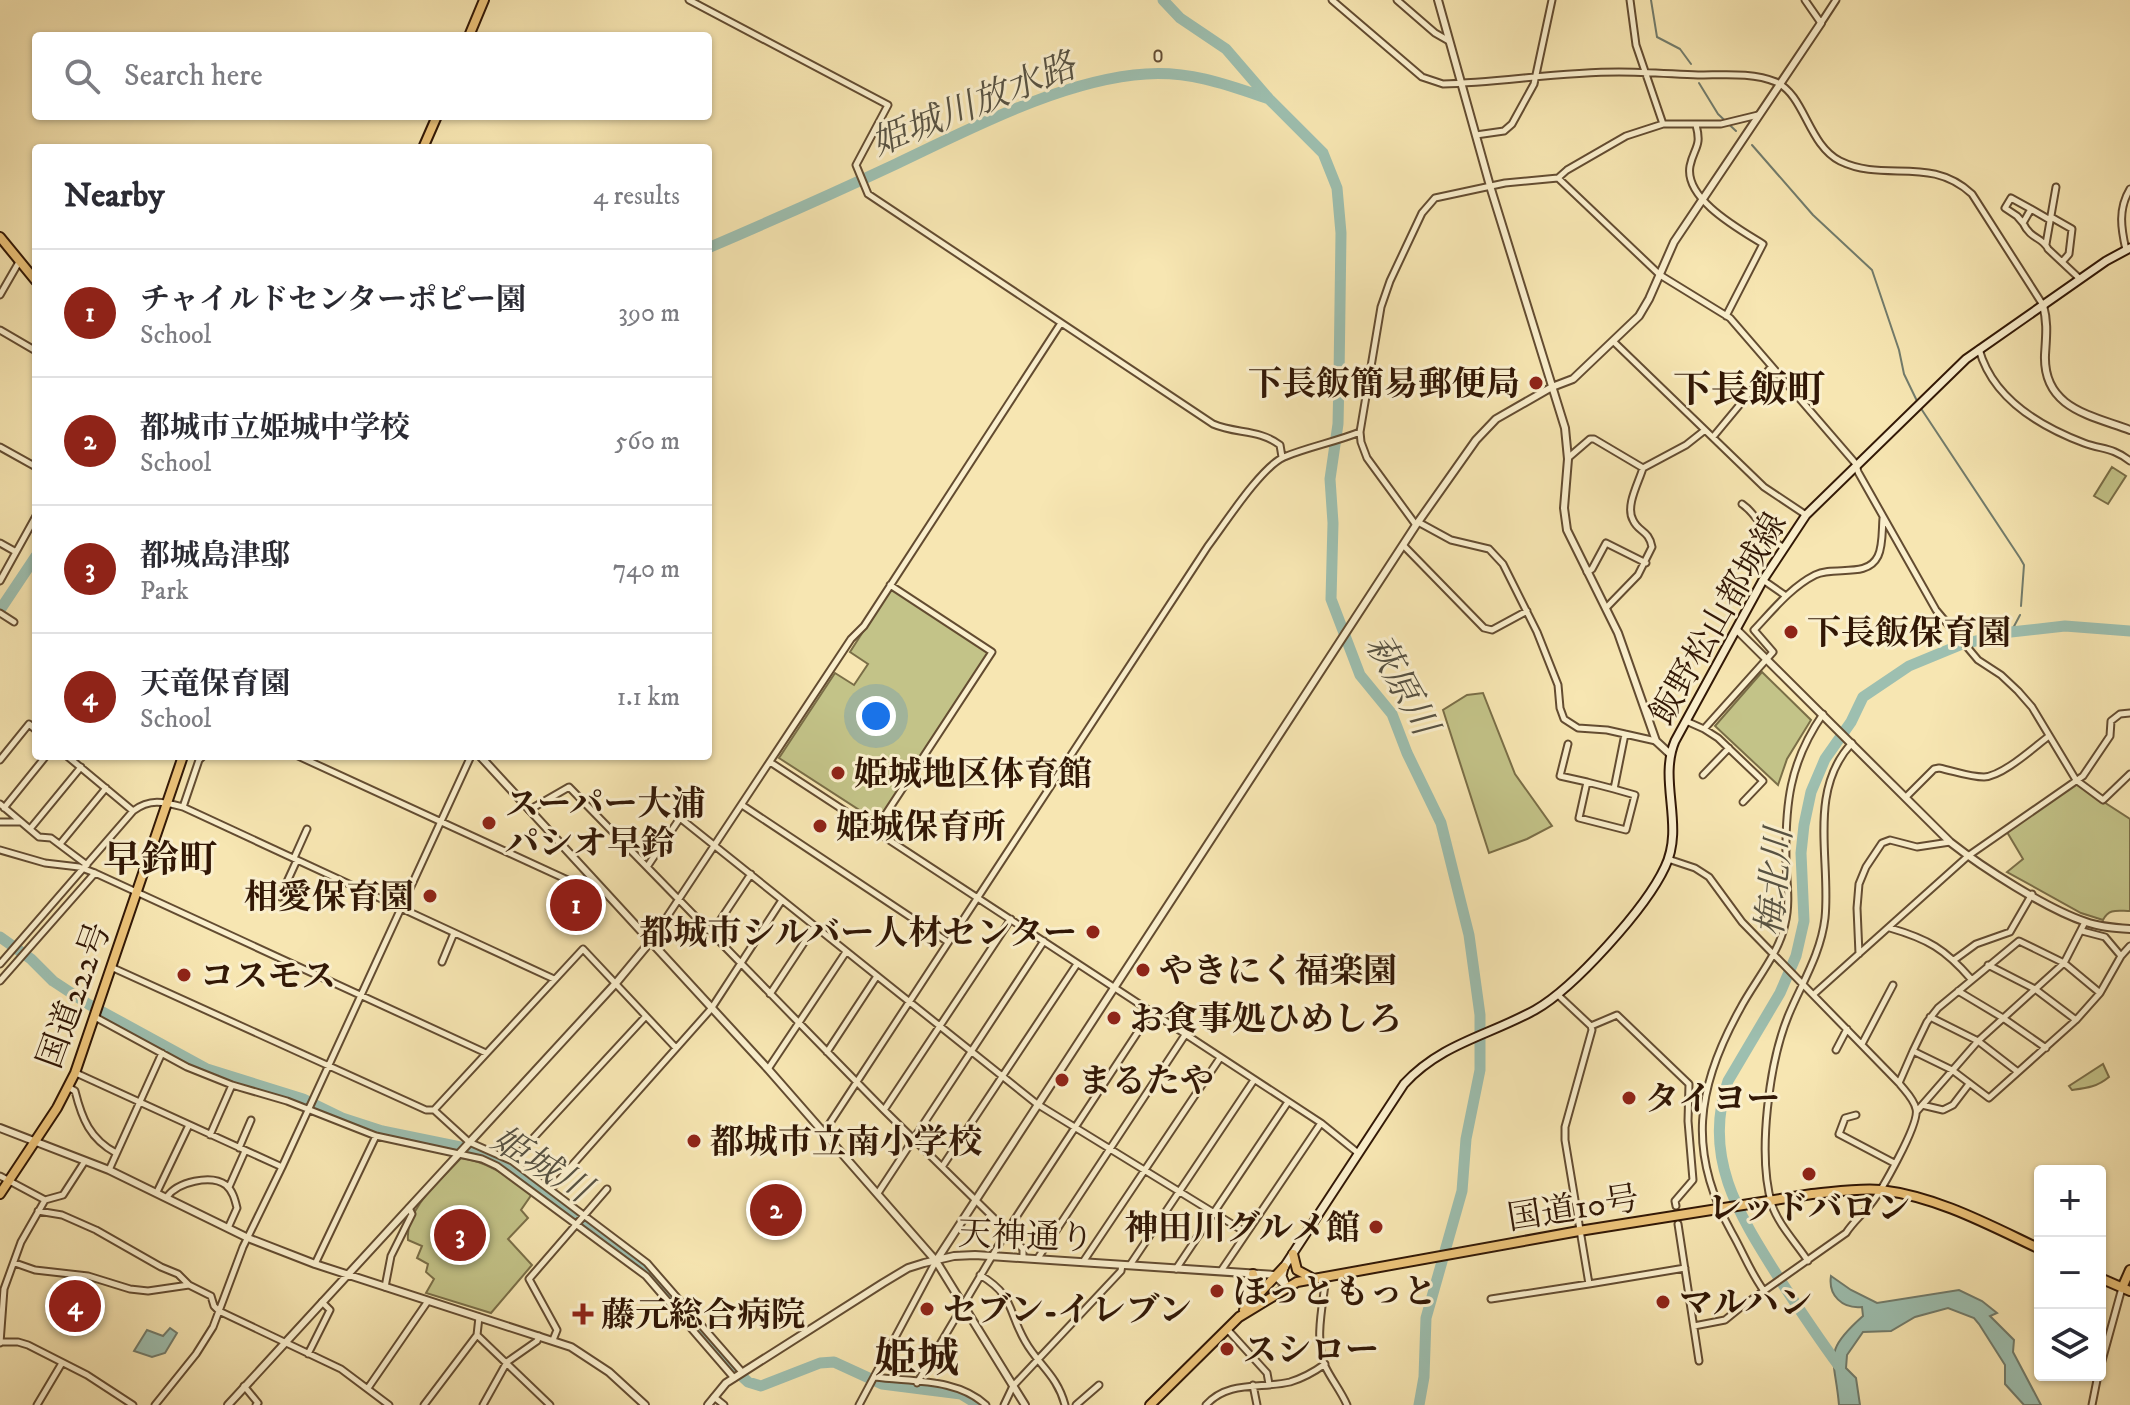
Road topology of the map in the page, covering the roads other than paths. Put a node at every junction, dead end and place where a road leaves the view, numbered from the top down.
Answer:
1 (484, 0) edge
2 (689, 0) edge
3 (1332, 0) edge
4 (1397, 0) edge
5 (1438, 0) edge
6 (1552, 0) edge
7 (1630, 0) edge
8 (1805, 0) edge
9 (1836, 0) edge
10 (1821, 23) junction
11 (471, 32) edge
12 (1450, 41) junction
13 (1645, 73) junction
14 (1536, 77) junction
15 (1462, 83) junction
16 (1780, 83) junction
17 (1758, 115) junction
18 (435, 120) edge
19 (1663, 124) junction
20 (1696, 125) junction
21 (1476, 135) junction
22 (425, 144) edge
23 (1558, 178) junction
24 (1490, 186) junction
25 (2056, 187) dead end
26 (2130, 189) edge
27 (1702, 199) junction
28 (2031, 209) junction
29 (2050, 218) junction
30 (2023, 223) junction
31 (0, 237) edge
32 (2046, 244) junction
33 (2128, 249) edge
34 (20, 261) junction
35 (2062, 262) junction
36 (1660, 275) junction
37 (32, 276) edge
38 (2080, 279) junction
39 (0, 295) edge
40 (2043, 305) junction
41 (1726, 316) junction
42 (1061, 323) junction
43 (0, 330) edge
44 (1614, 342) junction
45 (1979, 348) junction
46 (32, 349) edge
47 (1771, 367) junction
48 (1552, 387) junction
49 (1705, 430) junction
50 (2130, 430) edge
51 (1357, 433) junction
52 (1713, 437) junction
53 (0, 447) edge
54 (1284, 457) junction
55 (1568, 459) junction
56 (2130, 461) edge
57 (1856, 464) junction
58 (32, 465) edge
59 (1643, 468) junction
60 (1742, 504) dead end
61 (1806, 515) junction
62 (1884, 517) junction
63 (32, 523) edge
64 (1417, 524) junction
65 (0, 543) edge
66 (1403, 545) junction
67 (1783, 547) junction
68 (16, 552) junction
69 (1646, 563) junction
70 (1587, 572) junction
71 (1763, 580) junction
72 (0, 581) edge
73 (890, 585) junction
74 (1786, 596) junction
75 (1606, 608) junction
76 (1527, 611) junction
77 (0, 613) edge
78 (14, 622) dead end
79 (1737, 630) junction
80 (1766, 659) junction
81 (1823, 713) junction
82 (2130, 713) edge
83 (1686, 721) junction
84 (32, 727) edge
85 (1704, 729) junction
86 (1625, 734) junction
87 (2049, 736) junction
88 (1656, 741) junction
89 (1852, 742) junction
90 (1568, 744) dead end
91 (1729, 748) junction
92 (1670, 754) junction
93 (0, 760) edge
94 (42, 760) edge
95 (72, 760) edge
96 (182, 760) edge
97 (199, 760) edge
98 (307, 760) edge
99 (469, 760) edge
100 (484, 760) edge
101 (770, 762) junction
102 (81, 767) junction
103 (2130, 774) edge
104 (1703, 775) dead end
105 (2076, 780) junction
106 (1587, 782) junction
107 (106, 788) junction
108 (1614, 789) junction
109 (1906, 797) junction
110 (1743, 802) dead end
111 (168, 803) junction
112 (742, 805) junction
113 (2, 806) edge
114 (183, 807) junction
115 (529, 810) junction
116 (133, 811) junction
117 (0, 822) edge
118 (21, 822) junction
119 (441, 822) junction
120 (30, 829) junction
121 (307, 829) dead end
122 (876, 830) junction
123 (1950, 842) junction
124 (60, 844) junction
125 (715, 845) junction
126 (0, 850) edge
127 (1968, 856) junction
128 (295, 859) junction
129 (1668, 859) junction
130 (85, 867) junction
131 (647, 867) junction
132 (95, 873) junction
133 (751, 874) junction
134 (138, 893) junction
135 (605, 893) junction
136 (2032, 894) junction
137 (280, 897) dead end
138 (978, 897) junction
139 (679, 899) junction
140 (782, 900) junction
141 (401, 908) junction
142 (1011, 919) junction
143 (2085, 922) junction
144 (815, 926) junction
145 (1889, 928) junction
146 (2130, 929) edge
147 (2082, 931) junction
148 (454, 933) junction
149 (711, 934) junction
150 (1044, 941) junction
151 (650, 942) junction
152 (948, 942) junction
153 (2130, 946) edge
154 (846, 952) junction
155 (1773, 954) junction
156 (1859, 955) junction
157 (2121, 956) junction
158 (1954, 960) junction
159 (442, 962) dead end
160 (2064, 963) junction
161 (0, 964) edge
162 (742, 964) junction
163 (1077, 964) junction
164 (1988, 965) junction
165 (111, 967) junction
166 (878, 975) junction
167 (554, 979) junction
168 (1971, 979) junction
169 (0, 981) edge
170 (616, 983) junction
171 (1800, 983) junction
172 (1893, 985) dead end
173 (1114, 987) junction
174 (2035, 989) junction
175 (1958, 991) junction
176 (2100, 993) junction
177 (770, 994) junction
178 (1814, 994) junction
179 (1558, 995) junction
180 (361, 996) junction
181 (909, 1000) junction
182 (711, 1009) junction
183 (1151, 1012) junction
184 (94, 1016) junction
185 (646, 1016) junction
186 (1930, 1017) junction
187 (2003, 1018) junction
188 (2076, 1020) junction
189 (799, 1023) junction
190 (941, 1025) junction
191 (1591, 1026) junction
192 (1847, 1029) junction
193 (1185, 1035) junction
194 (1978, 1041) junction
195 (1862, 1044) junction
196 (676, 1048) junction
197 (2046, 1048) junction
198 (1836, 1050) dead end
199 (971, 1051) junction
200 (1913, 1051) junction
201 (827, 1052) junction
202 (162, 1053) junction
203 (486, 1053) junction
204 (1220, 1058) junction
205 (329, 1066) junction
206 (768, 1069) junction
207 (1952, 1070) junction
208 (2018, 1072) junction
209 (75, 1073) junction
210 (1003, 1076) junction
211 (857, 1080) junction
212 (1254, 1080) junction
213 (1899, 1083) junction
214 (1969, 1084) junction
215 (232, 1085) junction
216 (68, 1087) junction
217 (139, 1102) junction
218 (1288, 1102) junction
219 (1037, 1104) junction
220 (1922, 1105) junction
221 (309, 1110) junction
222 (434, 1110) junction
223 (884, 1110) junction
224 (1917, 1111) junction
225 (1856, 1115) dead end
226 (251, 1120) dead end
227 (1321, 1123) junction
228 (189, 1125) junction
229 (1076, 1127) junction
230 (0, 1128) edge
231 (824, 1132) junction
232 (210, 1135) junction
233 (376, 1136) junction
234 (913, 1140) junction
235 (35, 1141) junction
236 (469, 1142) junction
237 (1109, 1148) junction
238 (242, 1149) junction
239 (116, 1153) junction
240 (1358, 1153) junction
241 (458, 1154) junction
242 (85, 1161) junction
243 (512, 1161) junction
244 (1894, 1163) junction
245 (282, 1167) junction
246 (942, 1167) junction
247 (1144, 1169) junction
248 (109, 1170) junction
249 (0, 1176) edge
250 (9, 1181) junction
251 (229, 1187) junction
252 (551, 1189) junction
253 (607, 1189) dead end
254 (1879, 1190) junction
255 (1179, 1191) junction
256 (157, 1192) junction
257 (878, 1193) junction
258 (0, 1194) edge
259 (167, 1197) junction
260 (45, 1200) junction
261 (975, 1200) junction
262 (1772, 1201) junction
263 (1676, 1206) dead end
264 (409, 1208) junction
265 (1720, 1210) junction
266 (38, 1211) junction
267 (1212, 1211) junction
268 (584, 1215) junction
269 (576, 1224) junction
270 (1678, 1224) dead end
271 (228, 1228) junction
272 (1007, 1231) junction
273 (1579, 1231) junction
274 (1245, 1232) junction
275 (248, 1238) junction
276 (2034, 1246) edge
277 (1293, 1254) junction
278 (992, 1255) junction
279 (1023, 1257) junction
280 (1038, 1258) junction
281 (936, 1261) junction
282 (1808, 1261) junction
283 (1083, 1262) junction
284 (15, 1263) junction
285 (315, 1264) junction
286 (1126, 1265) junction
287 (1284, 1267) junction
288 (1685, 1268) junction
289 (1176, 1269) junction
290 (2130, 1270) edge
291 (1220, 1272) junction
292 (1253, 1274) junction
293 (346, 1275) junction
294 (980, 1275) junction
295 (1274, 1275) junction
296 (1326, 1275) junction
297 (1312, 1278) junction
298 (2106, 1281) edge
299 (1589, 1284) junction
300 (189, 1285) junction
301 (384, 1288) junction
302 (1287, 1288) junction
303 (2126, 1290) edge
304 (1764, 1291) junction
305 (1258, 1292) junction
306 (1491, 1299) dead end
307 (428, 1301) junction
308 (322, 1302) junction
309 (963, 1302) junction
310 (219, 1311) junction
311 (479, 1317) junction
312 (1239, 1317) junction
313 (1694, 1326) junction
314 (1227, 1328) junction
315 (477, 1335) junction
316 (539, 1336) junction
317 (553, 1340) junction
318 (0, 1342) edge
319 (284, 1342) junction
320 (2106, 1350) edge
321 (308, 1354) junction
322 (1039, 1359) junction
323 (1699, 1361) dead end
324 (507, 1362) junction
325 (62, 1363) junction
326 (1325, 1364) junction
327 (737, 1376) junction
328 (875, 1377) junction
329 (2097, 1381) edge
330 (917, 1383) junction
331 (1269, 1384) junction
332 (1099, 1385) dead end
333 (1253, 1385) junction
334 (244, 1386) junction
335 (1013, 1386) junction
336 (368, 1388) junction
337 (714, 1397) junction
338 (37, 1405) edge
339 (133, 1405) edge
340 (155, 1405) edge
341 (228, 1405) edge
342 (256, 1405) edge
343 (389, 1405) edge
344 (424, 1405) edge
345 (483, 1405) edge
346 (550, 1405) edge
347 (645, 1405) edge
348 (708, 1405) edge
349 (724, 1405) edge
350 (859, 1405) edge
351 (986, 1405) edge
352 (1004, 1405) edge
353 (1025, 1405) edge
354 (1065, 1405) edge
355 (1076, 1405) edge
356 (1150, 1405) edge
357 (1206, 1405) edge
358 (1257, 1405) edge
359 (1347, 1405) edge
360 (2092, 1405) edge

1 - 11 highway
2 - 42 street
3 - 15 street
4 - 12 street
5 - 12 street
6 - 14 street
7 - 13 street
8 - 10 street
9 - 10 street
10 - 16 street
12 - 15 street
13 - 14 street
13 - 16 street
13 - 19 street
14 - 15 street
14 - 21 street
15 - 21 street
16 - 17 street
16 - 40 street
17 - 20 street
17 - 27 street
18 - 22 highway
19 - 20 street
19 - 23 street
20 - 27 street
21 - 24 street
23 - 24 street
23 - 36 street
24 - 48 street
24 - 51 street
25 - 29 street
26 - 33 street
27 - 36 street
27 - 41 street
28 - 29 street
28 - 30 street
28 - 30 street
29 - 32 street
29 - 35 street
30 - 32 street
31 - 34 highway
32 - 35 street
33 - 38 main road, 飯野松山都城線
34 - 37 highway
34 - 39 street
35 - 38 street
36 - 41 street
36 - 44 street
38 - 40 main road, 飯野松山都城線
40 - 45 main road, 飯野松山都城線
40 - 50 street
41 - 47 street
42 - 54 street
42 - 73 street
43 - 46 street
44 - 48 street
44 - 49 street
45 - 56 street
45 - 57 main road, 飯野松山都城線
47 - 52 street
47 - 57 street
48 - 55 street
48 - 64 street
49 - 52 street
49 - 59 street
51 - 54 street
51 - 64 street
52 - 61 street
53 - 58 street
54 - 138 street
55 - 59 street
55 - 70 street
57 - 61 main road, 飯野松山都城線
57 - 62 street
59 - 69 street
60 - 67 street
61 - 67 main road, 飯野松山都城線
62 - 74 street
62 - 87 street
63 - 68 street
64 - 66 street
64 - 76 street
65 - 68 street
66 - 76 street
66 - 173 street
67 - 71 main road, 飯野松山都城線
68 - 72 street
69 - 70 street
69 - 75 street
70 - 75 street
71 - 74 street
71 - 79 main road, 飯野松山都城線
73 - 101 street
73 - 122 street
74 - 80 street
75 - 88 street
76 - 86 street
77 - 78 street
79 - 80 street
79 - 83 main road, 飯野松山都城線
80 - 81 street
80 - 85 street
81 - 89 street
81 - 155 street
82 - 105 street
83 - 85 street
83 - 92 main road, 飯野松山都城線
84 - 93 street
85 - 91 street
86 - 88 street
86 - 108 street
87 - 105 street
87 - 109 street
88 - 92 street
89 - 109 street
89 - 171 street
90 - 106 street
91 - 104 street
91 - 110 street
92 - 129 main road, 飯野松山都城線
94 - 113 street
95 - 102 street
96 - 111 highway, 国道222号
97 - 114 street
98 - 119 street
99 - 119 street
100 - 115 street
101 - 112 street
101 - 122 street
102 - 107 street
102 - 120 street
103 - 105 street
105 - 127 street
106 - 108 street
106 - 108 street
107 - 116 street
107 - 124 street
109 - 123 street
111 - 114 street
111 - 116 street
111 - 134 highway, 国道222号
112 - 125 street
112 - 152 street
113 - 118 street
114 - 128 street
115 - 131 street
115 - 135 street
116 - 130 street
117 - 118 street
118 - 120 street
119 - 135 street
119 - 141 street
120 - 124 street
121 - 128 street
122 - 138 street
123 - 127 street
123 - 156 street
124 - 130 street
125 - 131 street
125 - 133 street
125 - 139 street
126 - 130 street
127 - 136 street
127 - 145 street
128 - 137 street
128 - 141 street
129 - 155 street
129 - 179 main road, 飯野松山都城線
130 - 132 street
130 - 161 street
131 - 139 street
132 - 134 street
132 - 169 street
133 - 140 street
133 - 149 street
134 - 165 highway, 国道222号
134 - 180 street
135 - 151 street
136 - 143 street
136 - 158 street
138 - 142 street
138 - 152 street
139 - 149 street
139 - 151 street
140 - 144 street
140 - 162 street
141 - 148 street
141 - 180 street
142 - 150 street
142 - 190 street
143 - 146 street
143 - 147 street
144 - 154 street
144 - 177 street
145 - 156 street
145 - 158 street
147 - 157 street
147 - 160 street
148 - 159 street
148 - 167 street
149 - 162 street
150 - 163 street
150 - 199 street
151 - 170 street
151 - 182 street
152 - 181 street
153 - 157 street
154 - 166 street
154 - 189 street
155 - 171 street
155 - 265 street
156 - 178 street
157 - 176 street
158 - 168 street
160 - 164 street
160 - 174 street
160 - 176 street
162 - 177 street
162 - 182 street
163 - 173 street
163 - 210 street
164 - 168 street
164 - 174 street
165 - 184 highway, 国道222号
165 - 205 street
166 - 181 street
166 - 201 street
167 - 170 street
167 - 203 street
168 - 175 street
170 - 185 street
170 - 236 street
171 - 178 street
171 - 262 street
172 - 195 street
173 - 183 street
173 - 219 street
174 - 187 street
174 - 188 street
175 - 186 street
175 - 187 street
176 - 188 street
177 - 189 street
178 - 192 street
179 - 191 street
179 - 240 main road, 飯野松山都城線
180 - 203 street
180 - 205 street
181 - 190 street
181 - 211 street
182 - 196 street
182 - 206 street
183 - 193 street
183 - 229 street
184 - 202 street
184 - 209 highway, 国道222号
185 - 196 street
185 - 243 street
186 - 194 street
186 - 200 street
187 - 194 street
187 - 197 street
188 - 197 street
189 - 201 street
189 - 206 street
190 - 199 street
190 - 223 street
191 - 263 street
191 - 273 street
192 - 195 street
192 - 198 street
193 - 204 street
193 - 237 street
194 - 207 street
194 - 208 street
195 - 213 street
196 - 252 street
197 - 208 street
199 - 210 street
199 - 234 street
200 - 207 street
200 - 213 street
201 - 211 street
202 - 215 street
202 - 217 street
203 - 222 street
204 - 212 street
204 - 247 street
205 - 221 street
205 - 222 street
206 - 231 street
207 - 214 street
207 - 220 street
208 - 214 street
209 - 216 highway, 国道222号
209 - 217 street
210 - 219 street
210 - 246 street
211 - 223 street
211 - 231 street
212 - 218 street
212 - 255 street
213 - 224 street
214 - 220 street
215 - 221 street
215 - 232 street
216 - 235 highway, 国道222号
216 - 239 street
217 - 228 street
217 - 239 street
218 - 227 street
218 - 267 street
219 - 229 street
219 - 261 street
220 - 224 street
221 - 233 street
221 - 245 street
222 - 236 street
223 - 234 street
224 - 244 street
225 - 244 street
226 - 238 street
227 - 240 street
227 - 274 street
228 - 232 street
228 - 256 street
229 - 237 street
229 - 272 street
230 - 235 street
231 - 257 street
232 - 238 street
233 - 241 street
233 - 285 street
234 - 246 street
234 - 257 street
235 - 242 street
235 - 250 highway, 国道222号
236 - 241 street
236 - 243 street
237 - 247 street
237 - 280 street
238 - 245 street
238 - 251 street
239 - 248 street
240 - 277 main road, 飯野松山都城線
241 - 264 street
241 - 269 street
242 - 248 street
242 - 260 street
243 - 252 street
244 - 254 street
245 - 275 street
246 - 261 street
247 - 255 street
247 - 283 street
248 - 256 street
249 - 250 street
250 - 258 highway, 国道222号
250 - 260 street
251 - 259 street
251 - 271 street
252 - 268 street
253 - 268 street
254 - 262 highway, 国道10号
254 - 276 highway, 国道10号
254 - 282 street
255 - 267 street
255 - 286 street
256 - 259 street
257 - 281 street
259 - 271 street
260 - 266 street
261 - 272 street
261 - 281 street
262 - 265 highway, 国道10号
262 - 282 street
264 - 293 street
264 - 301 street
265 - 273 highway, 国道10号
265 - 304 street
266 - 284 street
266 - 300 street
267 - 274 street
267 - 289 street
268 - 269 street
268 - 327 street
269 - 317 street
269 - 327 street
270 - 288 street
271 - 275 street
272 - 278 street
272 - 279 street
273 - 296 highway, 国道10号
273 - 299 street
274 - 291 street
275 - 285 street
275 - 310 street
277 - 287 main road, 飯野松山都城線
277 - 297 highway
278 - 279 street, 天神通り
278 - 281 street, 天神通り
278 - 294 street
279 - 280 street, 天神通り
280 - 283 street, 天神通り
281 - 309 street
281 - 327 street, 天神通り
281 - 328 street
282 - 304 street
283 - 286 street, 天神通り
284 - 300 street
284 - 318 street
285 - 293 street
286 - 289 street, 天神通り
286 - 322 street
287 - 295 highway
287 - 302 main road
288 - 299 street
288 - 313 street
289 - 291 street, 天神通り
290 - 303 highway
291 - 292 street, 天神通り
292 - 295 street, 天神通り
292 - 305 highway
293 - 301 street
293 - 308 street
294 - 309 street
294 - 322 street
295 - 302 street
295 - 305 highway
296 - 297 highway, 国道10号
296 - 326 street
297 - 302 highway, 国道10号
298 - 303 highway
299 - 306 street
300 - 310 street
301 - 307 street
302 - 312 highway, 国道10号
303 - 320 street
304 - 313 street
305 - 312 highway
307 - 311 street
307 - 336 street
308 - 319 street
308 - 321 street
309 - 330 street
309 - 335 street
310 - 319 street
310 - 340 street
311 - 315 street
311 - 316 street
312 - 314 highway, 国道10号
313 - 323 street
314 - 331 street
314 - 356 highway, 国道10号
315 - 324 street
315 - 344 street
316 - 317 street
316 - 324 street
317 - 347 street
318 - 325 street
319 - 321 street
319 - 334 street
321 - 336 street
322 - 335 street
322 - 354 street
324 - 345 street
324 - 346 street
325 - 338 street
325 - 339 street
326 - 331 street
326 - 359 street
327 - 337 street, 天神通り
328 - 330 street
328 - 350 street
329 - 360 street
330 - 351 street
331 - 333 street
332 - 355 street
333 - 357 street
333 - 358 street
334 - 341 street
334 - 342 street
335 - 352 street
335 - 353 street
336 - 343 street
337 - 348 street, 天神通り
337 - 349 street

